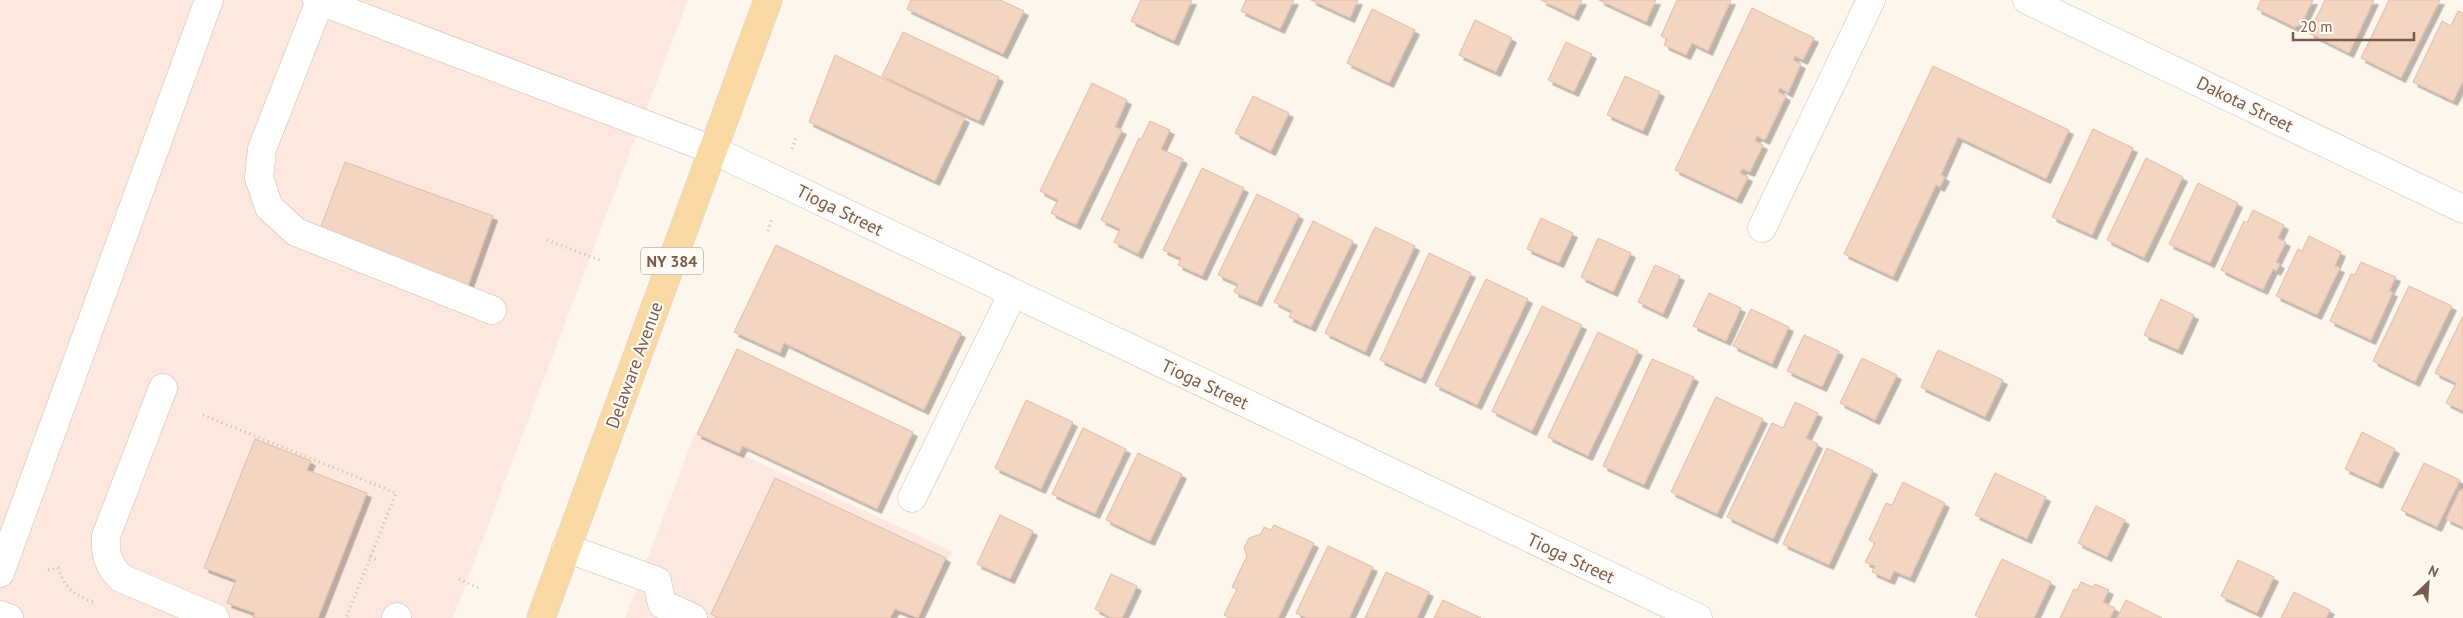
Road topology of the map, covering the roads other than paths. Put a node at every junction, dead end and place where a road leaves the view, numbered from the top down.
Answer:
1 (210, 0) edge
2 (768, 0) edge
3 (1871, 0) edge
4 (2027, 0) edge
5 (319, 1) edge
6 (713, 150) junction
7 (2463, 209) edge
8 (1762, 228) dead end
9 (1013, 293) junction
10 (492, 310) dead end
11 (163, 388) dead end
12 (912, 498) dead end
13 (566, 548) junction
14 (0, 573) edge
15 (0, 615) edge
16 (9, 618) edge
17 (215, 618) edge
18 (541, 618) edge
19 (693, 618) edge
20 (1698, 618) edge

1 - 14 street
2 - 6 main road, Delaware Avenue / NY 384
3 - 8 street
4 - 7 street, Dakota Street
5 - 6 street, Tioga Street
5 - 10 street
6 - 9 street, Tioga Street
6 - 13 main road, Delaware Avenue / NY 384
9 - 12 street
9 - 20 street, Tioga Street
11 - 17 street
13 - 18 main road, Delaware Avenue / NY 384
13 - 19 street
15 - 16 street

